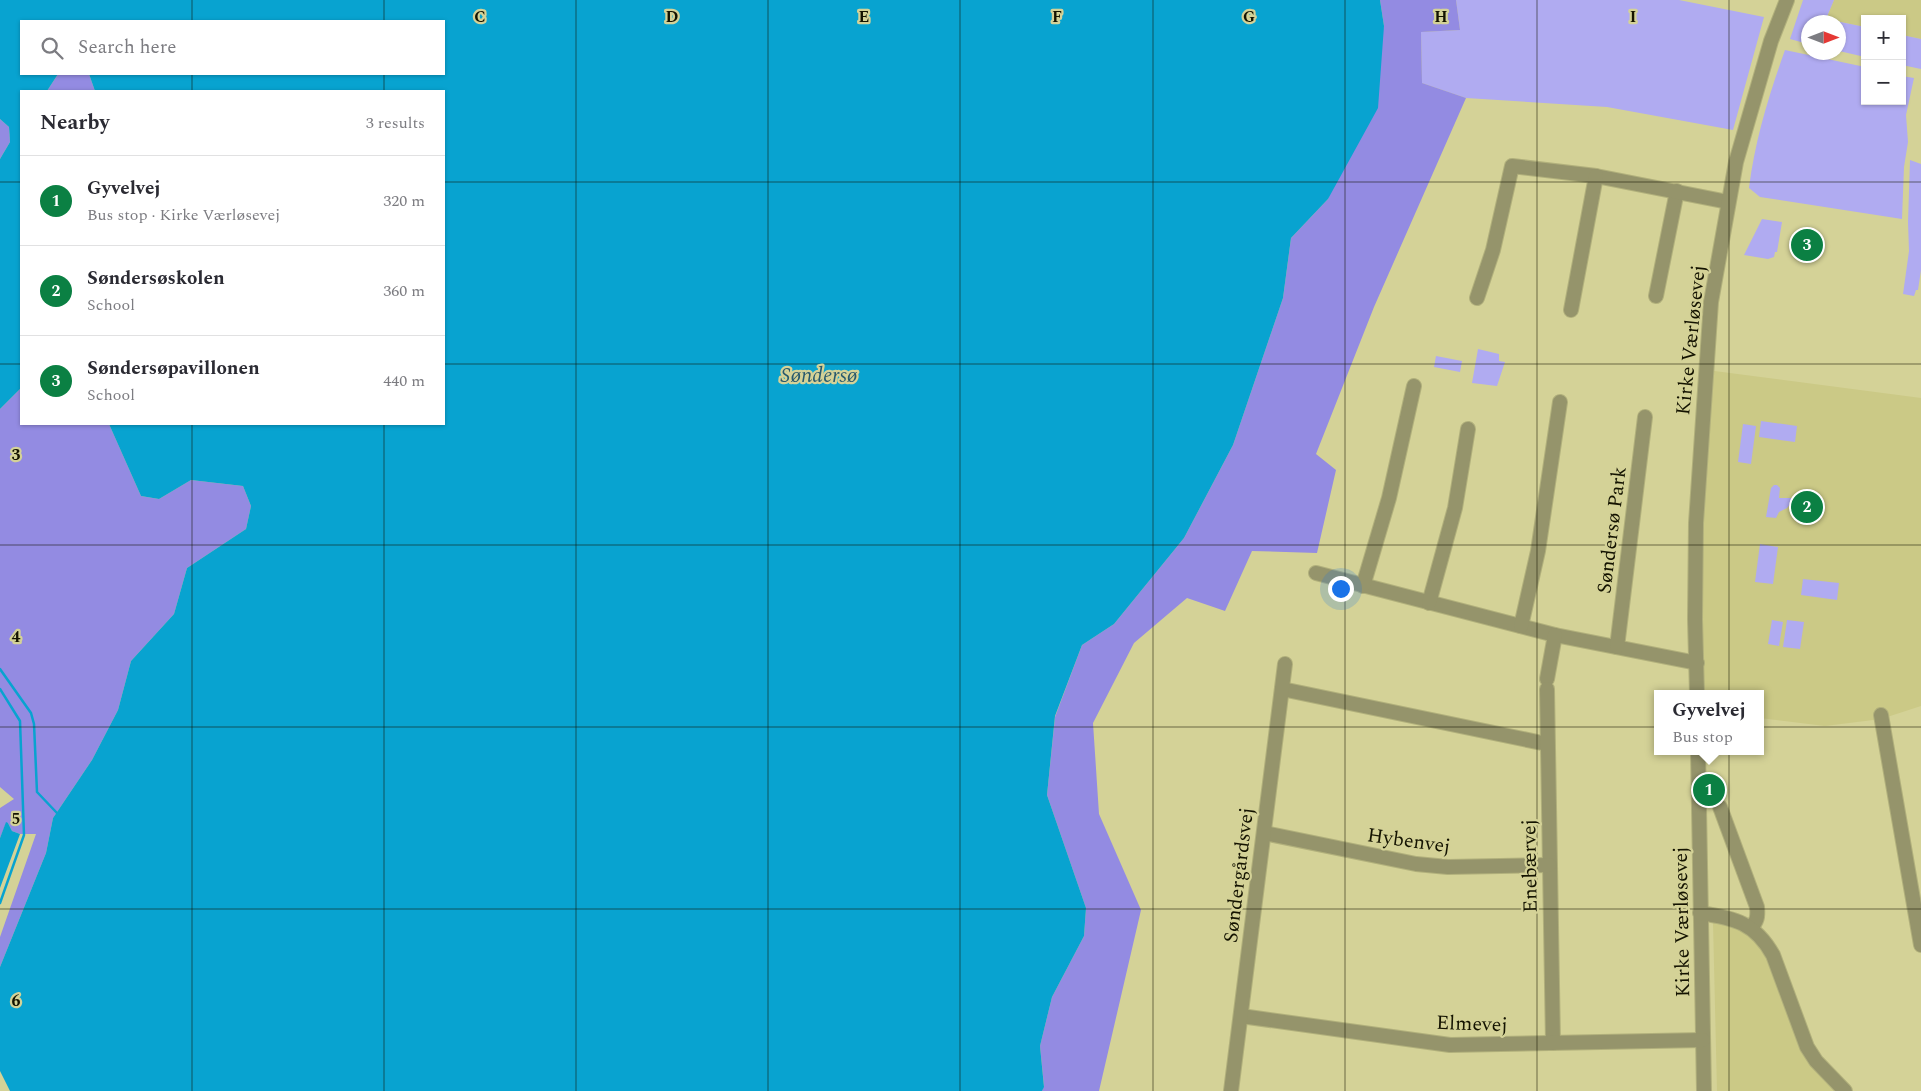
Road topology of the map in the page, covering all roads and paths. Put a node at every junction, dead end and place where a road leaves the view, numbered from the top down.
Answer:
1 (1787, 0) edge
2 (1596, 176) junction
3 (1677, 191) junction
4 (1728, 202) junction
5 (1656, 296) dead end
6 (1477, 298) dead end
7 (1571, 310) dead end
8 (1414, 386) dead end
9 (1560, 402) dead end
10 (1645, 417) dead end
11 (1468, 428) dead end
12 (1316, 573) dead end
13 (1363, 586) junction
14 (1428, 603) junction
15 (1521, 626) junction
16 (1555, 635) junction
17 (1617, 647) junction
18 (1697, 663) junction
19 (1285, 664) dead end
20 (1282, 689) junction
21 (1697, 690) edge
22 (1881, 715) dead end
23 (1547, 744) junction
24 (1698, 755) edge
25 (1720, 807) dead end
26 (1264, 833) junction
27 (1549, 866) junction
28 (1915, 876) edge
29 (1700, 913) junction
30 (1751, 928) junction
31 (1921, 945) edge
32 (1241, 1016) junction
33 (1703, 1040) junction
34 (1553, 1043) junction
35 (1231, 1091) edge
36 (1704, 1091) edge
37 (1846, 1091) edge

1 - 4 street, Kirke Værløsevej
2 - 3 street
2 - 6 street
2 - 7 street
3 - 4 street
3 - 5 street
4 - 18 street, Kirke Værløsevej
8 - 13 street
9 - 15 street
10 - 17 street, Søndersø Park
11 - 14 street
12 - 13 street
13 - 14 street
14 - 15 street
15 - 16 street
16 - 17 street
16 - 23 street, Enebærvej
17 - 18 street
18 - 21 street, Kirke Værløsevej
19 - 20 street, Søndergårdsvej
20 - 23 street
20 - 26 street, Søndergårdsvej
22 - 28 street
23 - 27 street, Enebærvej
24 - 29 street, Kirke Værløsevej
25 - 30 street
26 - 27 street, Hybenvej
26 - 32 street, Søndergårdsvej
27 - 34 street, Enebærvej
28 - 31 street
29 - 30 street
29 - 33 street, Kirke Værløsevej
30 - 37 street
32 - 34 street, Elmevej
32 - 35 street, Søndergårdsvej
33 - 34 street, Elmevej
33 - 36 street, Kirke Værløsevej

